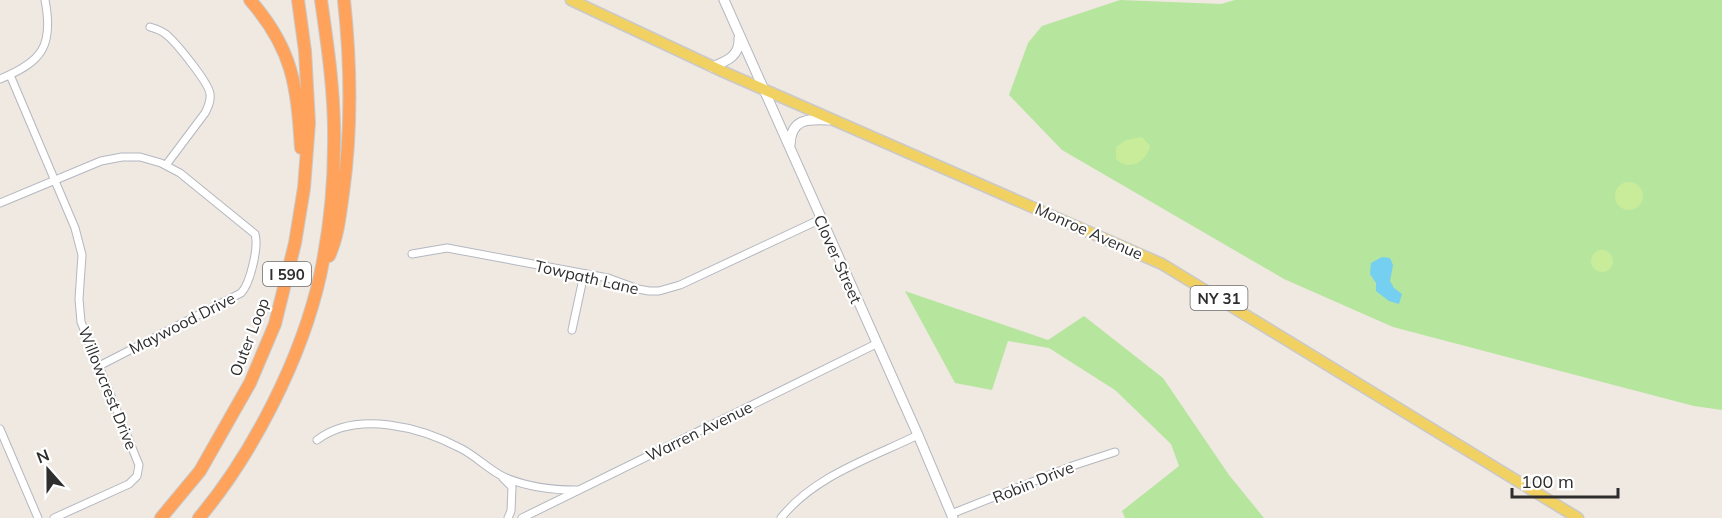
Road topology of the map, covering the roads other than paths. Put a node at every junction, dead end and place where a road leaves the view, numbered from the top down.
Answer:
1 (45, 0) edge
2 (250, 0) edge
3 (298, 0) edge
4 (321, 0) edge
5 (344, 0) edge
6 (571, 0) edge
7 (724, 0) edge
8 (150, 27) dead end
9 (739, 35) junction
10 (712, 67) junction
11 (10, 75) junction
12 (0, 80) edge
13 (764, 88) junction
14 (836, 120) junction
15 (791, 150) junction
16 (166, 165) junction
17 (55, 180) junction
18 (304, 188) junction
19 (0, 203) edge
20 (821, 219) junction
21 (412, 254) dead end
22 (584, 274) junction
23 (320, 276) junction
24 (572, 330) dead end
25 (876, 344) junction
26 (99, 366) junction
27 (0, 429) edge
28 (918, 435) junction
29 (317, 440) dead end
30 (1115, 452) dead end
31 (501, 476) junction
32 (579, 490) junction
33 (952, 516) edge
34 (38, 518) edge
35 (54, 518) edge
36 (161, 518) edge
37 (199, 518) edge
38 (508, 518) edge
39 (522, 518) edge
40 (781, 518) edge
41 (1578, 518) edge

1 - 11 street
2 - 18 highway
3 - 18 highway, Outer Loop / I 590
4 - 23 highway, I 590
5 - 23 highway
6 - 10 main road, Monroe Avenue / NY 31
7 - 9 main road, Clover Street
8 - 16 street
9 - 10 main road
9 - 13 main road, Clover Street
10 - 13 main road, Monroe Avenue / NY 31
11 - 12 street
11 - 17 street, Willowcrest Drive
13 - 14 main road, Monroe Avenue / NY 31
13 - 15 main road, Clover Street
14 - 15 main road
14 - 41 main road, Monroe Avenue / NY 31
15 - 20 main road, Clover Street
16 - 17 street, Maywood Drive
16 - 26 street, Maywood Drive
17 - 19 street, Maywood Drive
17 - 26 street, Willowcrest Drive
18 - 36 highway, Outer Loop / I 590
20 - 22 street, Towpath Lane
20 - 25 main road, Clover Street
21 - 22 street, Towpath Lane
22 - 24 street
23 - 37 highway, I 590
25 - 28 main road, Clover Street
25 - 32 street, Warren Avenue
26 - 35 street, Willowcrest Drive
27 - 34 street
28 - 33 main road, Clover Street
28 - 40 street
29 - 31 street
30 - 33 street, Robin Drive
31 - 32 street
31 - 38 street
32 - 39 street, Warren Avenue

